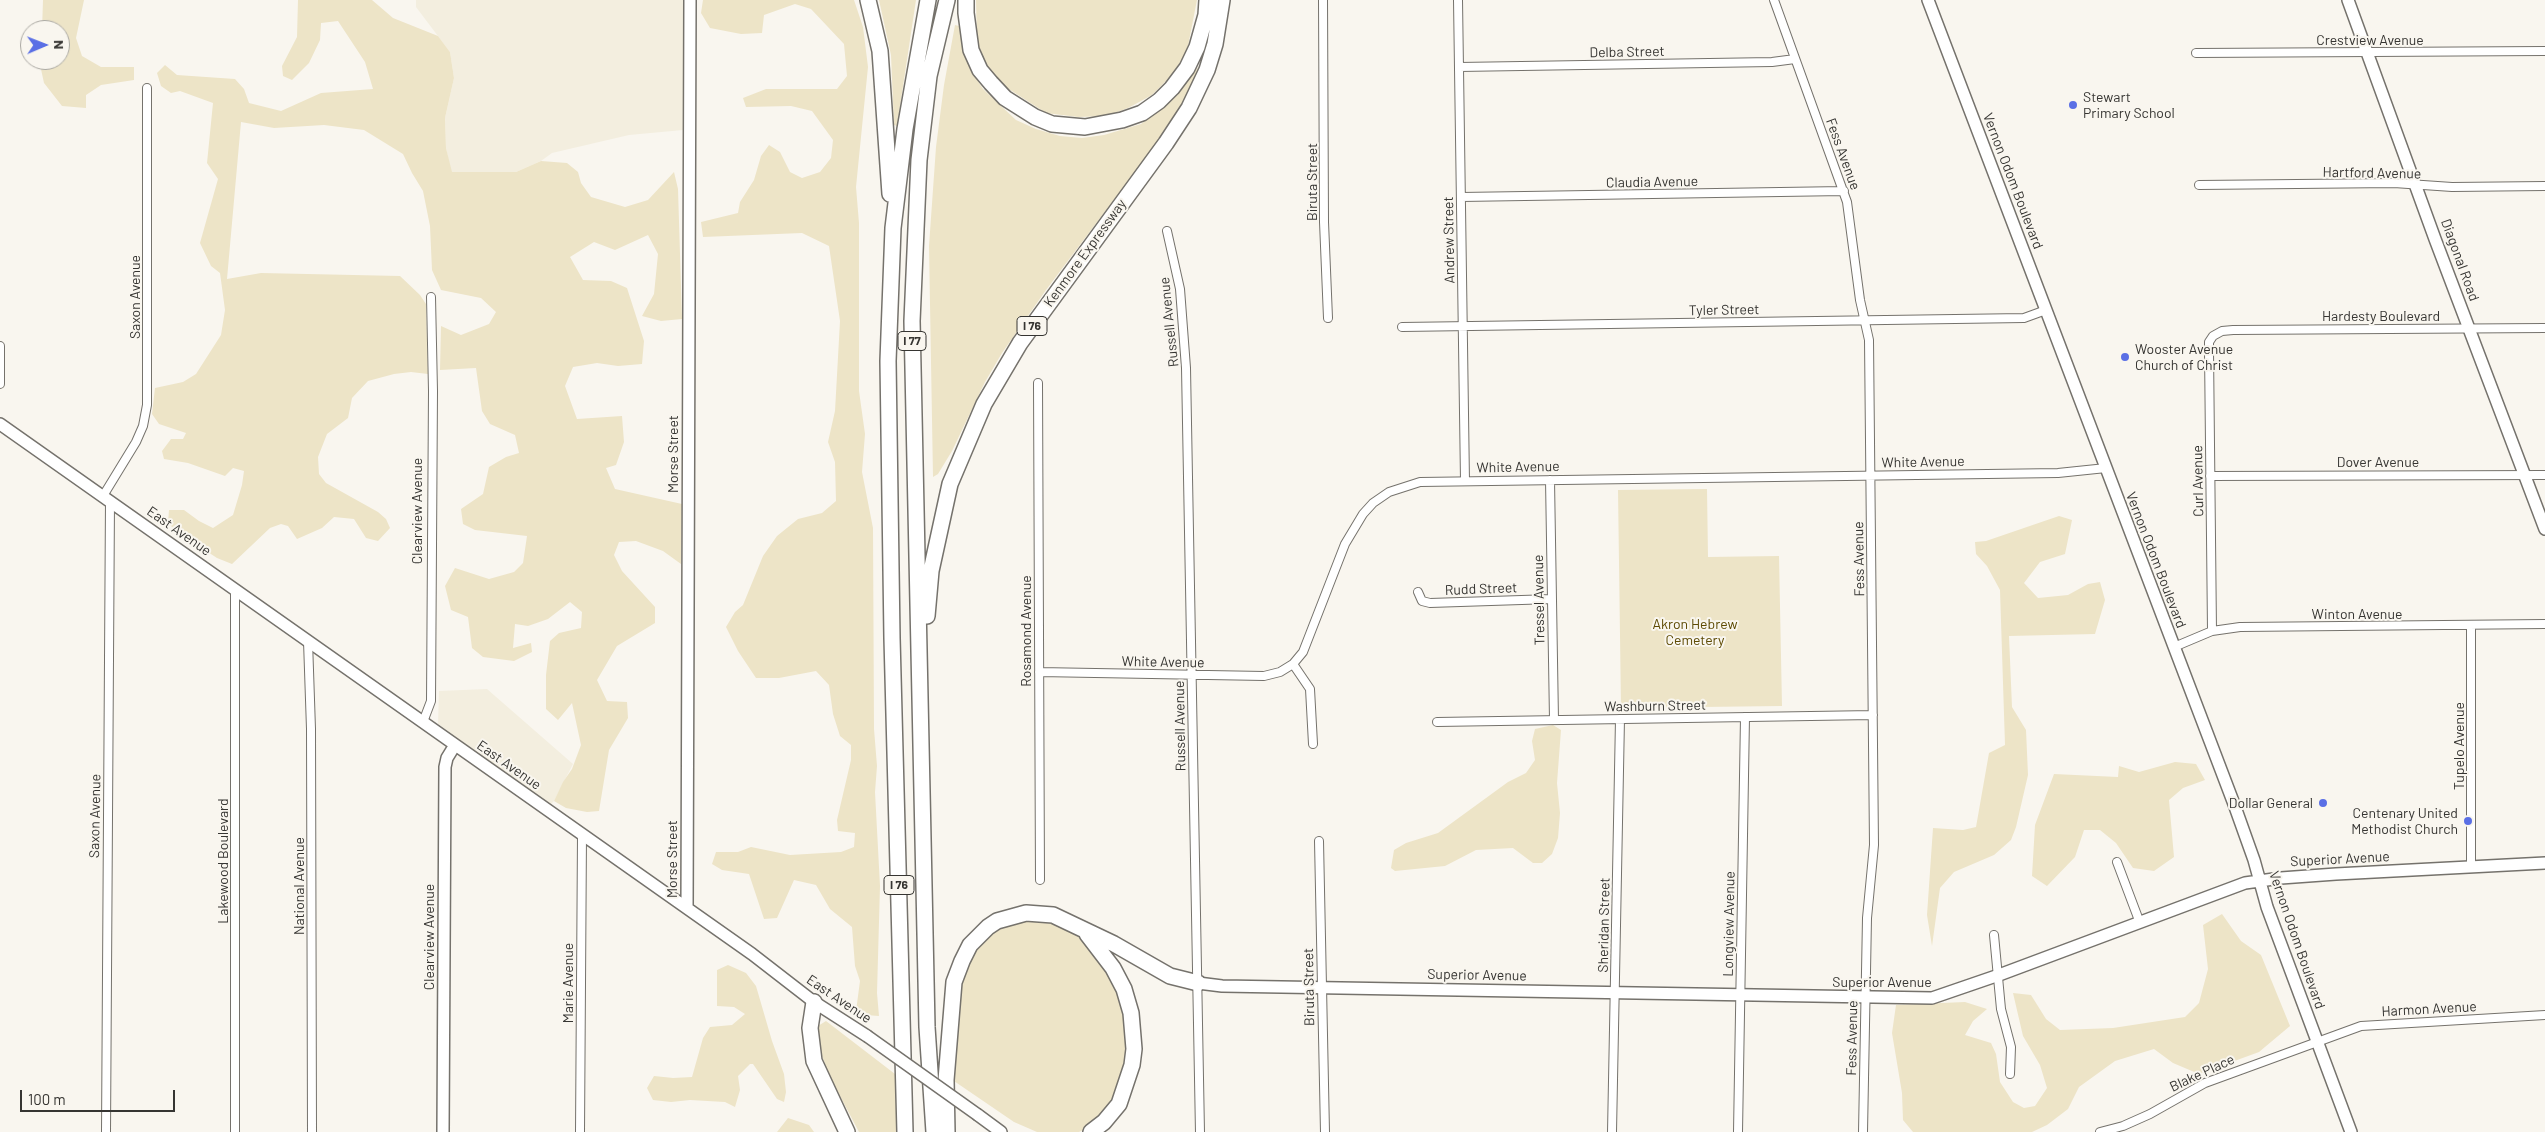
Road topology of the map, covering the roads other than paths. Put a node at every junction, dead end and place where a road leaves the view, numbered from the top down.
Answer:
1 (690, 0) edge
2 (868, 0) edge
3 (928, 0) edge
4 (947, 0) edge
5 (966, 0) edge
6 (1207, 0) edge
7 (1222, 0) edge
8 (1323, 0) edge
9 (1458, 0) edge
10 (1774, 0) edge
11 (1928, 0) edge
12 (2348, 0) edge
13 (2545, 51) edge
14 (2366, 53) junction
15 (2196, 54) dead end
16 (1795, 59) junction
17 (1459, 67) junction
18 (147, 88) dead end
19 (2198, 185) dead end
20 (2417, 186) junction
21 (2545, 186) edge
22 (1844, 191) junction
23 (1461, 197) junction
24 (892, 228) junction
25 (1167, 231) dead end
26 (431, 298) dead end
27 (2046, 310) junction
28 (1328, 318) dead end
29 (1864, 320) junction
30 (1463, 326) junction
31 (1402, 327) dead end
32 (2469, 328) junction
33 (2545, 328) edge
34 (2217, 333) joint
35 (0, 346) edge
36 (1038, 383) dead end
37 (0, 384) edge
38 (0, 424) edge
39 (2106, 468) junction
40 (2525, 475) junction
41 (2545, 475) edge
42 (1870, 476) junction
43 (2210, 476) junction
44 (1465, 480) junction
45 (1550, 480) junction
46 (106, 498) junction
47 (2545, 529) edge
48 (235, 590) junction
49 (1418, 592) dead end
50 (1552, 599) junction
51 (2545, 624) edge
52 (2471, 626) junction
53 (2212, 631) junction
54 (308, 641) junction
55 (2174, 647) junction
56 (1293, 664) junction
57 (1039, 672) junction
58 (1192, 675) junction
59 (921, 684) junction
60 (1873, 716) junction
61 (1745, 717) junction
62 (1620, 719) junction
63 (1554, 720) junction
64 (423, 722) junction
65 (1438, 722) dead end
66 (1312, 744) dead end
67 (456, 745) junction
68 (582, 835) junction
69 (1319, 841) dead end
70 (2118, 862) dead end
71 (2545, 863) edge
72 (2471, 865) junction
73 (1040, 880) dead end
74 (2259, 880) junction
75 (687, 908) junction
76 (2140, 923) junction
77 (1081, 927) junction
78 (1994, 935) dead end
79 (1999, 975) junction
80 (1198, 983) junction
81 (1321, 987) junction
82 (1615, 993) junction
83 (1740, 995) junction
84 (1866, 997) junction
85 (814, 1002) junction
86 (2545, 1016) edge
87 (2317, 1041) junction
88 (2010, 1074) dead end
89 (106, 1132) edge
90 (236, 1132) edge
91 (312, 1132) edge
92 (443, 1132) edge
93 (580, 1132) edge
94 (848, 1132) edge
95 (905, 1132) edge
96 (934, 1132) edge
97 (948, 1132) edge
98 (1000, 1132) edge
99 (1091, 1132) edge
100 (1200, 1132) edge
101 (1325, 1132) edge
102 (1612, 1132) edge
103 (1738, 1132) edge
104 (1863, 1132) edge
105 (2100, 1132) edge
106 (2351, 1132) edge

1 - 75 street, Morse Street
2 - 24 highway, I 76
3 - 24 highway
4 - 59 highway, I 77
5 - 6 highway
7 - 59 highway, Kenmore Expressway / I 76
8 - 28 street, Biruta Street
9 - 17 street, Andrew Street
10 - 16 street, Fess Avenue
11 - 27 street, Vernon Odom Boulevard
12 - 14 street, Diagonal Road
13 - 14 street, Crestview Avenue
14 - 15 street, Crestview Avenue
14 - 20 street, Diagonal Road
16 - 17 street, Delba Street
16 - 22 street, Fess Avenue
17 - 23 street, Andrew Street
18 - 46 street, Saxon Avenue
19 - 20 street, Hartford Avenue
20 - 21 street, Hartford Avenue
20 - 32 street, Diagonal Road
22 - 23 street, Claudia Avenue
22 - 29 street, Fess Avenue
23 - 30 street, Andrew Street
24 - 95 highway, I 76
25 - 58 street, Russell Avenue
26 - 64 street, Clearview Avenue
27 - 29 street, Tyler Street
27 - 39 street, Vernon Odom Boulevard
29 - 30 street, Tyler Street
29 - 42 street, Fess Avenue
30 - 31 street, Tyler Street
30 - 44 street, Andrew Street
32 - 33 street, Hardesty Boulevard
32 - 34 street, Hardesty Boulevard
32 - 40 street, Diagonal Road
34 - 43 street, Curl Avenue
35 - 37 street
36 - 57 street, Rosamond Avenue
38 - 46 street, East Avenue
39 - 42 street, White Avenue
39 - 55 street, Vernon Odom Boulevard
40 - 41 street, Dover Avenue
40 - 43 street, Dover Avenue
40 - 47 street, Diagonal Road
42 - 45 street, White Avenue
42 - 60 street, Fess Avenue
43 - 53 street, Curl Avenue
44 - 45 street, White Avenue
44 - 56 street, White Avenue
45 - 50 street, Tressel Avenue
46 - 48 street, East Avenue
46 - 89 street, Saxon Avenue
48 - 54 street, East Avenue
48 - 90 street, Lakewood Boulevard
49 - 50 street, Rudd Street
50 - 63 street, Tressel Avenue
51 - 52 street, Winton Avenue
52 - 53 street, Winton Avenue
52 - 72 street, Tupelo Avenue
53 - 55 street, Winton Avenue
54 - 64 street, East Avenue
54 - 91 street, National Avenue
55 - 74 street, Vernon Odom Boulevard
56 - 58 street, White Avenue
56 - 66 street
57 - 58 street, White Avenue
57 - 73 street, Rosamond Avenue
58 - 80 street, Russell Avenue
59 - 96 highway, I 76
60 - 61 street, Washburn Street
60 - 84 street, Fess Avenue
61 - 62 street, Washburn Street
61 - 83 street, Longview Avenue
62 - 63 street, Washburn Street
62 - 82 street, Sheridan Street
63 - 65 street, Washburn Street
64 - 67 street, East Avenue
67 - 68 street, East Avenue
67 - 92 street, Clearview Avenue
68 - 75 street, East Avenue
68 - 93 street, Marie Avenue
69 - 81 street, Biruta Street
70 - 76 street
71 - 72 street, Superior Avenue
72 - 74 street, Superior Avenue
74 - 76 street, Superior Avenue
74 - 87 street, Vernon Odom Boulevard
75 - 85 street, East Avenue
76 - 79 street, Superior Avenue
77 - 80 highway
77 - 97 highway
77 - 99 highway
78 - 79 street
79 - 84 street, Superior Avenue
79 - 88 street
80 - 81 street, Superior Avenue
80 - 100 street, Russell Avenue
81 - 82 street, Superior Avenue
81 - 101 street, Biruta Street
82 - 83 street, Superior Avenue
82 - 102 street, Sheridan Street
83 - 84 street, Superior Avenue
83 - 103 street, Longview Avenue
84 - 104 street, Fess Avenue
85 - 94 highway
85 - 98 street, East Avenue, bridge
86 - 87 street, Harmon Avenue
87 - 105 street, Blake Place
87 - 106 street, Vernon Odom Boulevard

